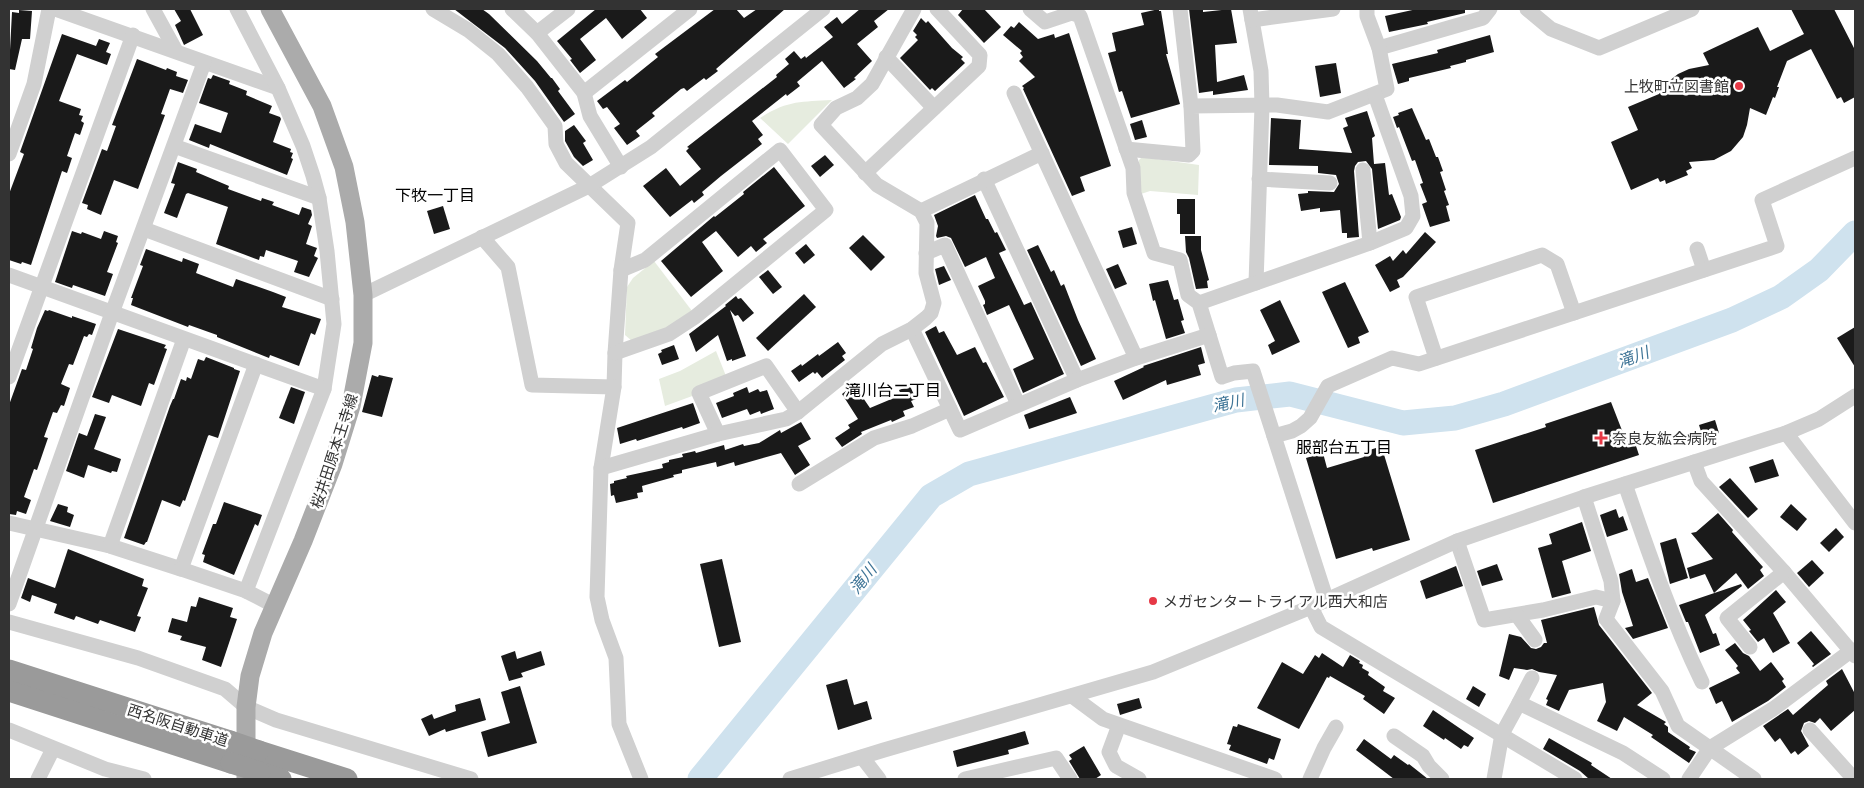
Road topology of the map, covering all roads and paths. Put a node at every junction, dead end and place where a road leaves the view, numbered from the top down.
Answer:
1 (49, 9) edge
2 (55, 9) edge
3 (153, 9) edge
4 (237, 9) edge
5 (270, 9) edge
6 (433, 9) edge
7 (512, 9) edge
8 (568, 9) edge
9 (690, 9) edge
10 (823, 9) edge
11 (914, 9) edge
12 (937, 9) edge
13 (1030, 9) edge
14 (1180, 9) edge
15 (1333, 9) edge
16 (1367, 9) edge
17 (1490, 9) edge
18 (1527, 9) edge
19 (1692, 9) edge
20 (1085, 13) edge
21 (1251, 15) edge
22 (537, 34) junction
23 (133, 36) junction
24 (1379, 48) junction
25 (176, 51) junction
26 (886, 57) junction
27 (204, 63) junction
28 (278, 88) junction
29 (584, 93) junction
30 (1014, 93) dead end
31 (1375, 95) junction
32 (1191, 106) junction
33 (1262, 106) junction
34 (934, 108) junction
35 (174, 146) junction
36 (1126, 149) junction
37 (1042, 153) junction
38 (9, 154) edge
39 (1855, 158) edge
40 (621, 167) junction
41 (1363, 170) dead end
42 (865, 173) junction
43 (984, 179) junction
44 (1259, 179) junction
45 (1330, 183) dead end
46 (589, 186) junction
47 (319, 198) junction
48 (921, 211) junction
49 (144, 229) junction
50 (482, 237) junction
51 (1370, 243) junction
52 (1697, 249) dead end
53 (926, 253) junction
54 (621, 270) junction
55 (1704, 270) junction
56 (9, 275) edge
57 (1256, 283) junction
58 (42, 287) junction
59 (363, 295) junction
60 (332, 299) junction
61 (1199, 303) junction
62 (112, 313) junction
63 (1574, 313) junction
64 (912, 328) junction
65 (1209, 335) junction
66 (184, 339) junction
67 (615, 353) junction
68 (1136, 358) junction
69 (1436, 358) junction
70 (256, 364) junction
71 (9, 377) edge
72 (1077, 380) junction
73 (614, 387) junction
74 (324, 388) junction
75 (1855, 396) edge
76 (1018, 404) junction
77 (950, 409) junction
78 (798, 412) junction
79 (1786, 433) junction
80 (718, 434) junction
81 (1274, 436) junction
82 (1694, 462) junction
83 (601, 468) junction
84 (799, 484) dead end
85 (1625, 484) junction
86 (1584, 497) junction
87 (9, 523) edge
88 (1855, 523) edge
89 (35, 529) junction
90 (1457, 541) junction
91 (110, 546) junction
92 (181, 569) junction
93 (1784, 572) junction
94 (246, 591) junction
95 (1613, 600) junction
96 (1327, 601) junction
97 (9, 604) edge
98 (275, 606) junction
99 (1312, 608) junction
100 (1517, 615) junction
101 (9, 622) edge
102 (1535, 640) dead end
103 (1750, 646) dead end
104 (1853, 653) edge
105 (9, 670) edge
106 (1532, 678) dead end
107 (1702, 682) dead end
108 (9, 692) edge
109 (1072, 696) junction
110 (1519, 703) junction
111 (246, 707) junction
112 (1119, 725) junction
113 (1336, 727) dead end
114 (9, 730) edge
115 (1810, 730) dead end
116 (1502, 734) junction
117 (1394, 736) dead end
118 (1710, 748) junction
119 (53, 749) junction
120 (862, 756) junction
121 (253, 776) edge
122 (38, 779) edge
123 (144, 779) edge
124 (281, 779) edge
125 (347, 779) edge
126 (471, 779) edge
127 (641, 779) edge
128 (790, 779) edge
129 (879, 779) edge
130 (965, 779) edge
131 (1070, 779) edge
132 (1139, 779) edge
133 (1275, 779) edge
134 (1310, 779) edge
135 (1442, 779) edge
136 (1494, 779) edge
137 (1575, 779) edge
138 (1663, 779) edge
139 (1689, 779) edge
140 (1754, 779) edge
141 (1854, 779) edge

1 - 38 street
2 - 23 street
3 - 25 street
4 - 28 street
5 - 59 main road, 桜井田原本王寺線
6 - 46 street
7 - 22 street
8 - 22 street
9 - 29 street
10 - 40 street
11 - 26 street
12 - 34 street
13 - 20 street
14 - 32 street
15 - 21 street
16 - 24 street
17 - 24 street
18 - 19 street
20 - 36 street
21 - 33 street
22 - 29 street
23 - 25 street
23 - 58 street
24 - 31 street
25 - 27 street
26 - 34 street
26 - 42 street
27 - 28 street
27 - 35 street
28 - 47 street
29 - 40 street
30 - 37 street
31 - 33 street
31 - 51 street
32 - 33 street
32 - 36 street
33 - 44 street
34 - 42 street
35 - 47 street
35 - 49 street
36 - 61 street
37 - 43 street
37 - 68 street
39 - 55 street
40 - 46 street
41 - 51 street
42 - 48 street
43 - 48 street
43 - 72 street
44 - 45 street
44 - 57 street
46 - 50 street
46 - 54 street
47 - 60 street
48 - 53 street
49 - 60 street
49 - 62 street
50 - 59 street
50 - 73 street
51 - 57 street
52 - 55 street
53 - 64 street
53 - 76 street
54 - 67 street
54 - 67 street
55 - 63 street
56 - 58 street
57 - 61 street
58 - 62 street
58 - 71 street
59 - 98 main road, 桜井田原本王寺線
60 - 74 street
61 - 65 street
62 - 66 street
62 - 89 street
63 - 69 street
63 - 69 street
64 - 77 street
64 - 78 street
65 - 68 street
65 - 81 street
66 - 70 street
66 - 91 street
67 - 73 street
68 - 72 street
69 - 81 street
70 - 74 street
70 - 92 street
72 - 76 street
73 - 83 street
74 - 94 street
75 - 79 street
76 - 77 street
77 - 84 street
78 - 80 street
78 - 80 street
79 - 82 street
79 - 88 street
80 - 83 street
81 - 96 street
82 - 85 street
82 - 93 street
83 - 127 street
85 - 86 street
85 - 107 street
86 - 90 street
86 - 95 street
87 - 89 street
89 - 91 street
89 - 97 street
90 - 96 street
90 - 100 street
91 - 92 street
92 - 94 street
93 - 103 street
93 - 104 street
94 - 98 street
95 - 100 street
95 - 118 street
96 - 99 street
98 - 111 main road, 桜井田原本王寺線
99 - 109 street
99 - 116 street
100 - 102 street
101 - 111 street
104 - 118 street
105 - 125 highway, 西名阪自動車道, bridge
106 - 110 street
108 - 121 highway, 西名阪自動車道, bridge
109 - 112 street
109 - 120 street
110 - 116 street
110 - 138 street
111 - 121 main road, 桜井田原本王寺線
111 - 126 street
112 - 132 street
112 - 133 street
113 - 134 street
114 - 119 street
115 - 141 street
116 - 136 street
116 - 137 street
117 - 135 street
118 - 139 street
118 - 140 street
119 - 122 street
119 - 123 street
120 - 128 street
120 - 129 street
121 - 124 highway, 西名阪自動車道
130 - 131 street

